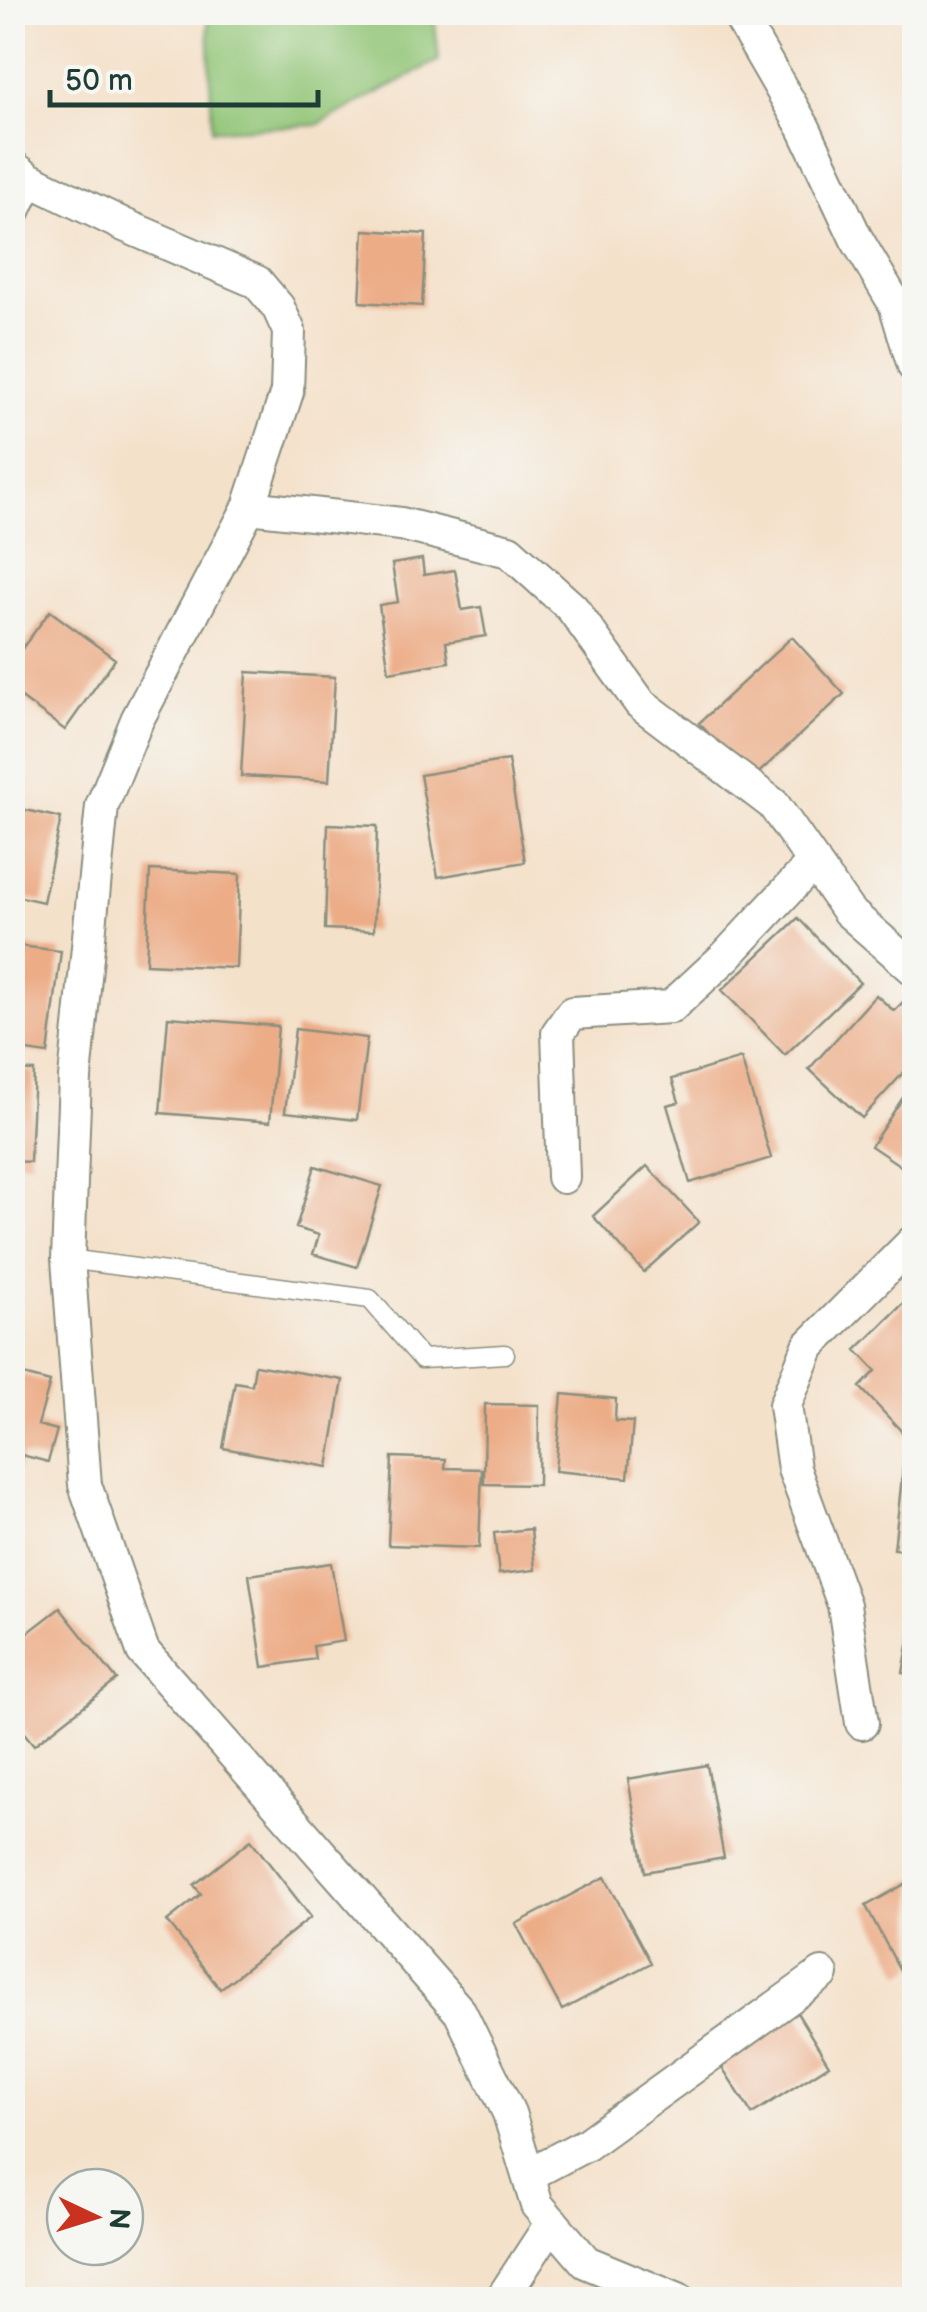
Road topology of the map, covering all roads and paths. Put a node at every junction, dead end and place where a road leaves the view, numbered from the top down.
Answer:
1 (738, 12) edge
2 (21, 173) edge
3 (12, 215) edge
4 (914, 366) edge
5 (249, 507) junction
6 (814, 862) junction
7 (914, 969) edge
8 (562, 1177) dead end
9 (914, 1241) edge
10 (68, 1259) junction
11 (505, 1354) dead end
12 (862, 1723) dead end
13 (822, 1974) dead end
14 (528, 2176) junction
15 (552, 2222) junction
16 (501, 2300) edge
17 (678, 2300) edge

1 - 4 street
2 - 3 street
2 - 5 street
5 - 6 street
5 - 10 street
6 - 7 street
6 - 8 street
9 - 12 street
10 - 11 lane
10 - 14 street
13 - 14 street
14 - 15 street
15 - 16 street
15 - 17 street

